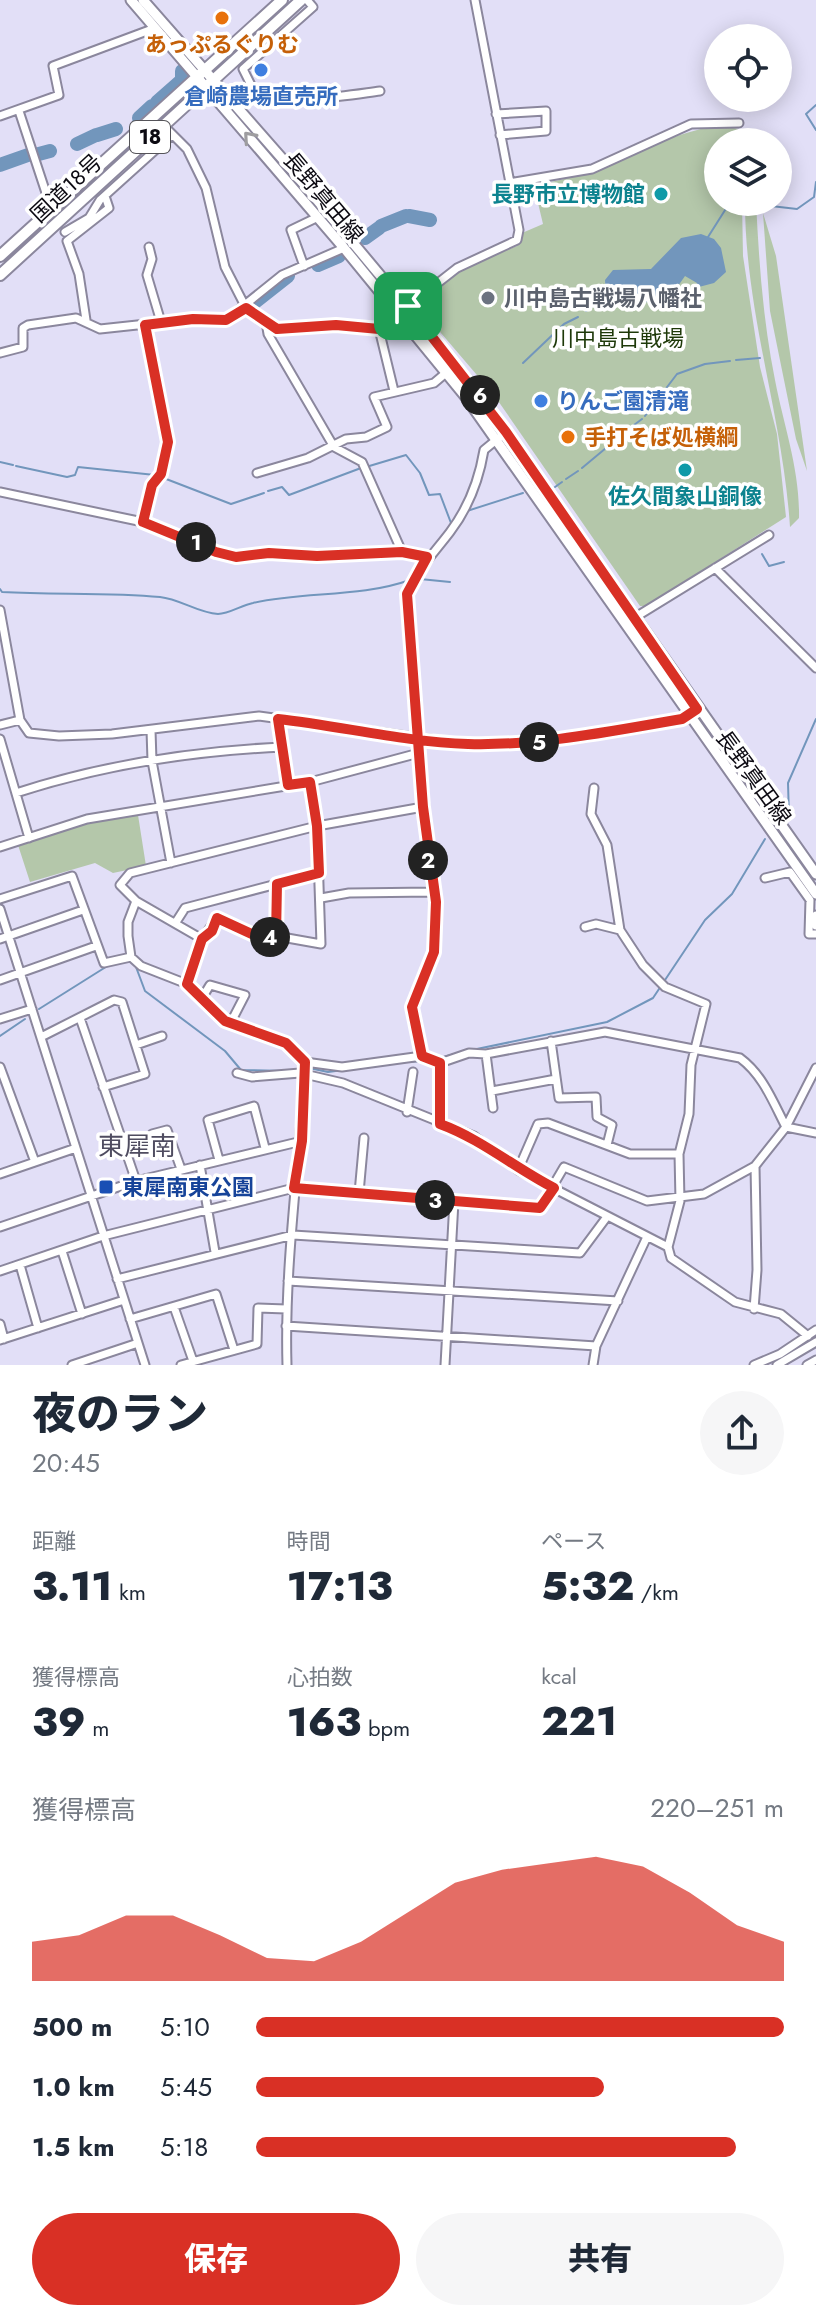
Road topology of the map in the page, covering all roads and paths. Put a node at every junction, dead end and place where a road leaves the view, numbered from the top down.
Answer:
1 (131, 0) edge
2 (143, 0) edge
3 (282, 0) edge
4 (301, 0) edge
5 (307, 0) edge
6 (475, 0) edge
7 (155, 28) junction
8 (202, 73) junction
9 (210, 83) junction
10 (380, 91) dead end
11 (256, 95) junction
12 (239, 108) junction
13 (19, 111) junction
14 (496, 114) junction
15 (0, 116) edge
16 (739, 123) dead end
17 (163, 125) junction
18 (172, 135) junction
19 (500, 135) junction
20 (509, 183) junction
21 (105, 196) junction
22 (48, 199) tunnel mouth
23 (318, 217) junction
24 (65, 232) dead end
25 (149, 247) dead end
26 (344, 248) junction
27 (0, 256) edge
28 (304, 266) junction
29 (0, 275) edge
30 (408, 306) junction
31 (246, 308) junction
32 (399, 313) junction
33 (86, 320) junction
34 (161, 322) junction
35 (266, 322) junction
36 (145, 325) junction
37 (379, 329) junction
38 (0, 353) edge
39 (447, 372) junction
40 (394, 391) junction
41 (506, 432) junction
42 (497, 439) junction
43 (334, 447) junction
44 (257, 473) dead end
45 (0, 492) edge
46 (143, 522) junction
47 (769, 535) dead end
48 (402, 552) junction
49 (427, 557) junction
50 (715, 568) junction
51 (0, 613) edge
52 (634, 618) junction
53 (816, 668) edge
54 (697, 709) junction
55 (687, 715) junction
56 (278, 719) junction
57 (20, 720) junction
58 (0, 725) edge
59 (151, 730) junction
60 (417, 737) junction
61 (0, 739) edge
62 (283, 747) junction
63 (419, 753) junction
64 (152, 761) junction
65 (310, 782) junction
66 (288, 785) junction
67 (594, 788) dead end
68 (16, 793) junction
69 (160, 807) junction
70 (423, 807) junction
71 (317, 826) junction
72 (29, 838) junction
73 (0, 847) edge
74 (171, 863) junction
75 (794, 870) junction
76 (319, 873) junction
77 (816, 874) edge
78 (765, 878) dead end
79 (277, 884) junction
80 (432, 892) junction
81 (814, 897) edge
82 (321, 898) junction
83 (0, 899) edge
84 (136, 901) junction
85 (0, 909) edge
86 (83, 910) junction
87 (814, 920) edge
88 (176, 922) junction
89 (585, 927) dead end
90 (620, 930) junction
91 (816, 934) edge
92 (9, 936) junction
93 (276, 936) junction
94 (0, 939) edge
95 (202, 939) junction
96 (96, 946) junction
97 (131, 957) junction
98 (21, 973) junction
99 (0, 980) edge
100 (187, 984) junction
101 (202, 998) junction
102 (32, 1009) junction
103 (80, 1018) junction
104 (0, 1019) edge
105 (230, 1024) junction
106 (162, 1036) dead end
107 (41, 1037) junction
108 (551, 1041) junction
109 (136, 1045) junction
110 (696, 1050) junction
111 (486, 1054) junction
112 (422, 1056) junction
113 (305, 1062) junction
114 (440, 1063) junction
115 (0, 1067) edge
116 (816, 1068) edge
117 (413, 1072) dead end
118 (237, 1073) dead end
119 (305, 1076) junction
120 (2, 1078) edge
121 (556, 1079) junction
122 (103, 1087) junction
123 (492, 1091) junction
124 (493, 1108) dead end
125 (407, 1112) junction
126 (440, 1124) junction
127 (786, 1127) junction
128 (816, 1133) edge
129 (152, 1134) dead end
130 (364, 1138) dead end
131 (302, 1141) junction
132 (607, 1145) junction
133 (76, 1148) junction
134 (265, 1148) junction
135 (679, 1154) junction
136 (219, 1160) junction
137 (35, 1162) junction
138 (200, 1165) junction
139 (755, 1166) junction
140 (181, 1169) junction
141 (518, 1170) junction
142 (0, 1174) edge
143 (136, 1181) junction
144 (294, 1188) junction
145 (554, 1188) junction
146 (359, 1193) junction
147 (91, 1196) junction
148 (680, 1197) junction
149 (454, 1201) junction
150 (208, 1208) junction
151 (606, 1218) junction
152 (0, 1227) edge
153 (293, 1235) junction
154 (103, 1236) junction
155 (646, 1239) junction
156 (451, 1245) junction
157 (668, 1247) junction
158 (62, 1251) junction
159 (215, 1252) junction
160 (20, 1265) junction
161 (0, 1271) edge
162 (117, 1279) junction
163 (288, 1281) junction
164 (449, 1290) junction
165 (124, 1300) junction
166 (618, 1301) junction
167 (174, 1307) junction
168 (286, 1309) junction
169 (754, 1309) junction
170 (82, 1314) junction
171 (130, 1319) junction
172 (0, 1324) edge
173 (286, 1326) junction
174 (38, 1328) junction
175 (816, 1330) edge
176 (447, 1336) junction
177 (808, 1336) junction
178 (2, 1339) edge
179 (816, 1342) edge
180 (138, 1343) junction
181 (596, 1346) junction
182 (234, 1350) junction
183 (816, 1360) edge
184 (193, 1361) junction
185 (72, 1365) edge
186 (145, 1365) edge
187 (181, 1365) edge
188 (287, 1365) edge
189 (445, 1365) edge
190 (593, 1365) edge
191 (754, 1365) edge
192 (777, 1365) edge
193 (807, 1365) edge

1 - 7 main road, 長野真田線
2 - 8 main road, 長野真田線
3 - 8 highway, 国道18号 / 18
4 - 9 highway, 国道18号 / 18
5 - 11 street
6 - 14 street
7 - 8 main road, 長野真田線
7 - 13 street
8 - 9 main road, 長野真田線
8 - 27 highway, 国道18号 / 18
9 - 12 main road, 長野真田線
9 - 17 highway, 国道18号 / 18
23 -> 9 main road, 長野真田線
10 - 11 street
11 - 12 street
12 - 30 main road, 長野真田線
13 - 15 street
13 - 22 street
14 - 19 street
14 - 19 street
16 - 20 street
17 - 18 street
17 - 29 highway, 国道18号 / 18
18 - 21 street
18 - 31 street
19 - 20 street
20 - 30 street
21 - 24 street
21 - 33 street
23 - 26 main road, 長野真田線
23 - 28 street
25 - 34 street
26 - 28 street
26 - 32 main road, 長野真田線
28 - 31 street
30 - 32 street
30 - 41 main road, 長野真田線
31 - 34 street
31 - 35 street
32 - 37 street
32 - 39 main road, 長野真田線
33 - 36 street
33 - 38 street
34 - 36 street
35 - 37 street
35 - 43 street
36 - 46 street
37 - 40 street
39 - 40 street
39 - 42 main road, 長野真田線
40 - 43 street
41 - 42 street
41 - 52 main road, 長野真田線
42 - 49 street
42 - 55 main road, 長野真田線
43 - 44 street
43 - 48 street
45 - 46 street
46 - 48 street
47 - 50 street
48 - 49 street
49 - 60 street
50 - 52 street
50 - 53 street
51 - 57 street
52 - 54 main road, 長野真田線
54 - 55 street
54 - 77 main road, 長野真田線
55 - 60 street
55 - 75 main road, 長野真田線
56 - 59 street
56 - 60 street
56 - 62 street
57 - 58 street
57 - 59 street
59 - 64 street
60 - 63 street
61 - 68 street
62 - 64 street
62 - 66 street
63 - 65 street
63 - 70 street
64 - 68 street
64 - 69 street
65 - 66 street
65 - 71 street
66 - 69 street
67 - 90 street
68 - 72 street
69 - 72 street
69 - 74 street
70 - 71 street
70 - 80 street
71 - 74 street
71 - 76 street
72 - 73 street
74 - 84 street
75 - 78 street
75 - 81 main road, 長野真田線
76 - 79 street
76 - 82 street
79 - 88 street
79 - 93 street
80 - 82 street
80 - 112 street
81 - 87 street
82 - 93 street
83 - 86 street
84 - 88 street
84 - 97 street
85 - 92 street
86 - 92 street
86 - 96 street
87 - 91 street
88 - 95 street
89 - 90 street
90 - 110 street
92 - 94 street
92 - 98 street
93 - 95 street
95 - 100 street
96 - 97 street
96 - 98 street
97 - 100 street
98 - 99 street
98 - 102 street
100 - 101 street
101 - 105 street
101 - 105 street
102 - 104 street
102 - 107 street
103 - 107 street
103 - 109 street
103 - 122 street
105 - 113 street
106 - 109 street
107 - 133 street
108 - 110 street
108 - 111 street
108 - 121 street
109 - 122 street
110 - 127 street
110 - 135 street
111 - 114 street
111 - 123 street
112 - 113 street
112 - 114 street
113 - 119 street
114 - 126 street
115 - 120 street
116 - 127 street
117 - 125 street
118 - 119 street
119 - 125 street
119 - 131 street
120 - 137 street
121 - 123 street
121 - 132 street
122 - 143 street
123 - 124 street
125 - 126 street
126 - 141 street
127 - 128 street
127 - 139 street
129 - 140 street
130 - 146 street
131 - 134 street
131 - 144 street
132 - 135 street
132 - 141 street
133 - 137 street
133 - 147 street
134 - 136 street
134 - 136 street
135 - 148 street
136 - 138 street
137 - 142 street
138 - 140 street
138 - 150 street
139 - 148 street
139 - 169 street
140 - 143 street
141 - 145 street
143 - 147 street
144 - 146 street
144 - 150 street
144 - 153 street
145 - 148 street
145 - 149 street
145 - 151 street
146 - 149 street
147 - 152 street
147 - 154 street
148 - 157 street
149 - 156 street
150 - 154 street
150 - 159 street
151 - 155 street
151 - 156 street
153 - 156 street
153 - 159 street
153 - 163 street
154 - 158 street
154 - 162 street
155 - 157 street
155 - 166 street
156 - 164 street
157 - 169 street
158 - 160 street
158 - 170 street
159 - 162 street
160 - 161 street
160 - 174 street
162 - 165 street
163 - 164 street
163 - 168 street
164 - 166 street
164 - 176 street
165 - 170 street
165 - 171 street
166 - 181 street
167 - 171 street
167 - 182 street
167 - 184 street
168 - 173 street
168 - 182 street
169 - 177 street
170 - 174 street
171 - 180 street
172 - 178 street
173 - 176 street
173 - 188 street
174 - 178 street
175 - 177 street
176 - 181 street
176 - 189 street
177 - 191 street
179 - 192 street
180 - 185 street
180 - 186 street
181 - 190 street
182 - 184 street
183 - 193 street
184 - 187 street

